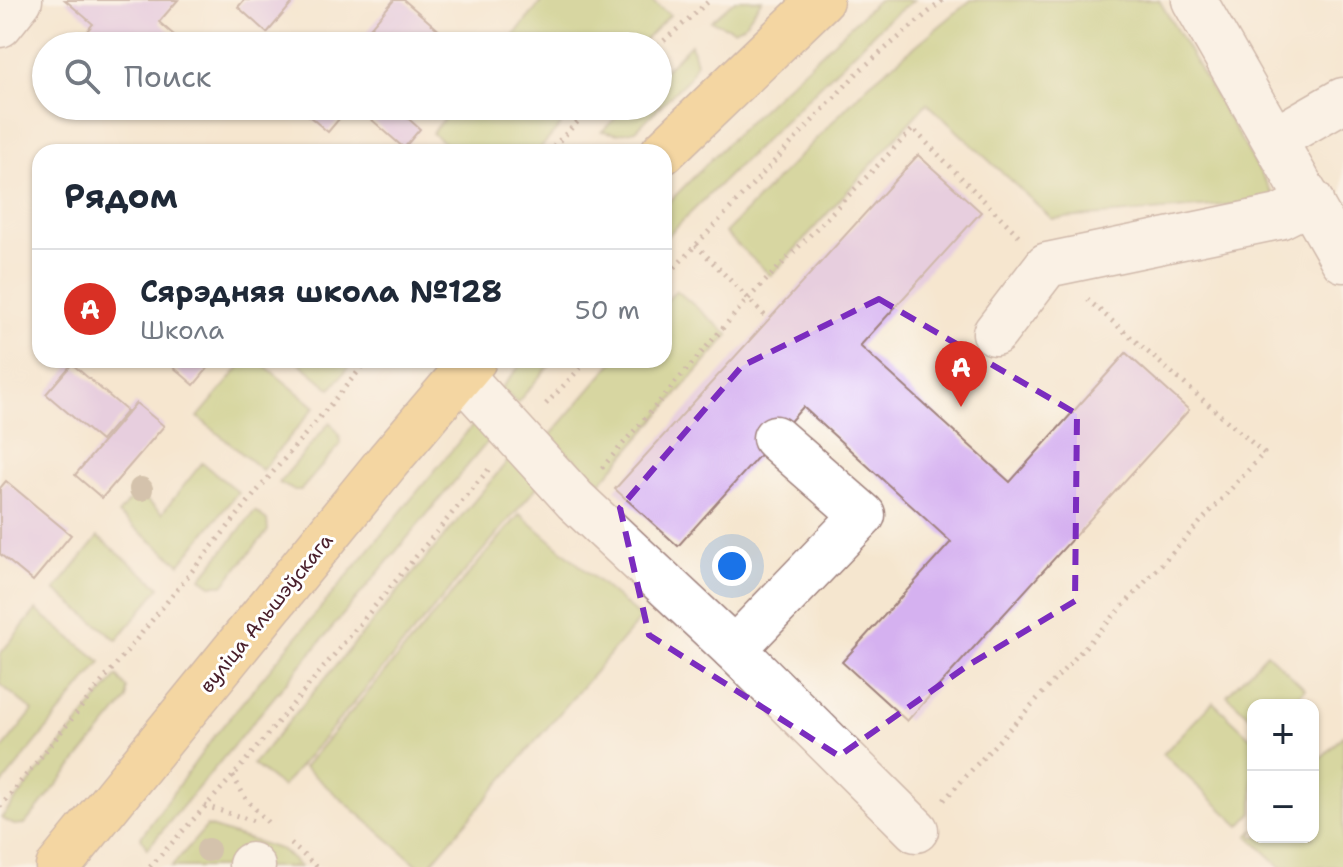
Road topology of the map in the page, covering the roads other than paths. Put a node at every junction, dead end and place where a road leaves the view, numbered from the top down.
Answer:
1 (20, 0) edge
2 (821, 0) edge
3 (1194, 0) edge
4 (0, 25) edge
5 (1343, 100) edge
6 (1275, 139) junction
7 (671, 144) edge
8 (1311, 201) junction
9 (1343, 260) edge
10 (995, 333) dead end
11 (467, 368) edge
12 (775, 438) dead end
13 (734, 649) junction
14 (916, 830) road end
15 (58, 867) edge

1 - 4 street
2 - 7 main road
3 - 6 street
5 - 6 street
6 - 8 street
8 - 9 street
8 - 10 street
11 - 13 street
11 - 15 main road, вуліца Альшэўскага
12 - 13 street
13 - 14 street

